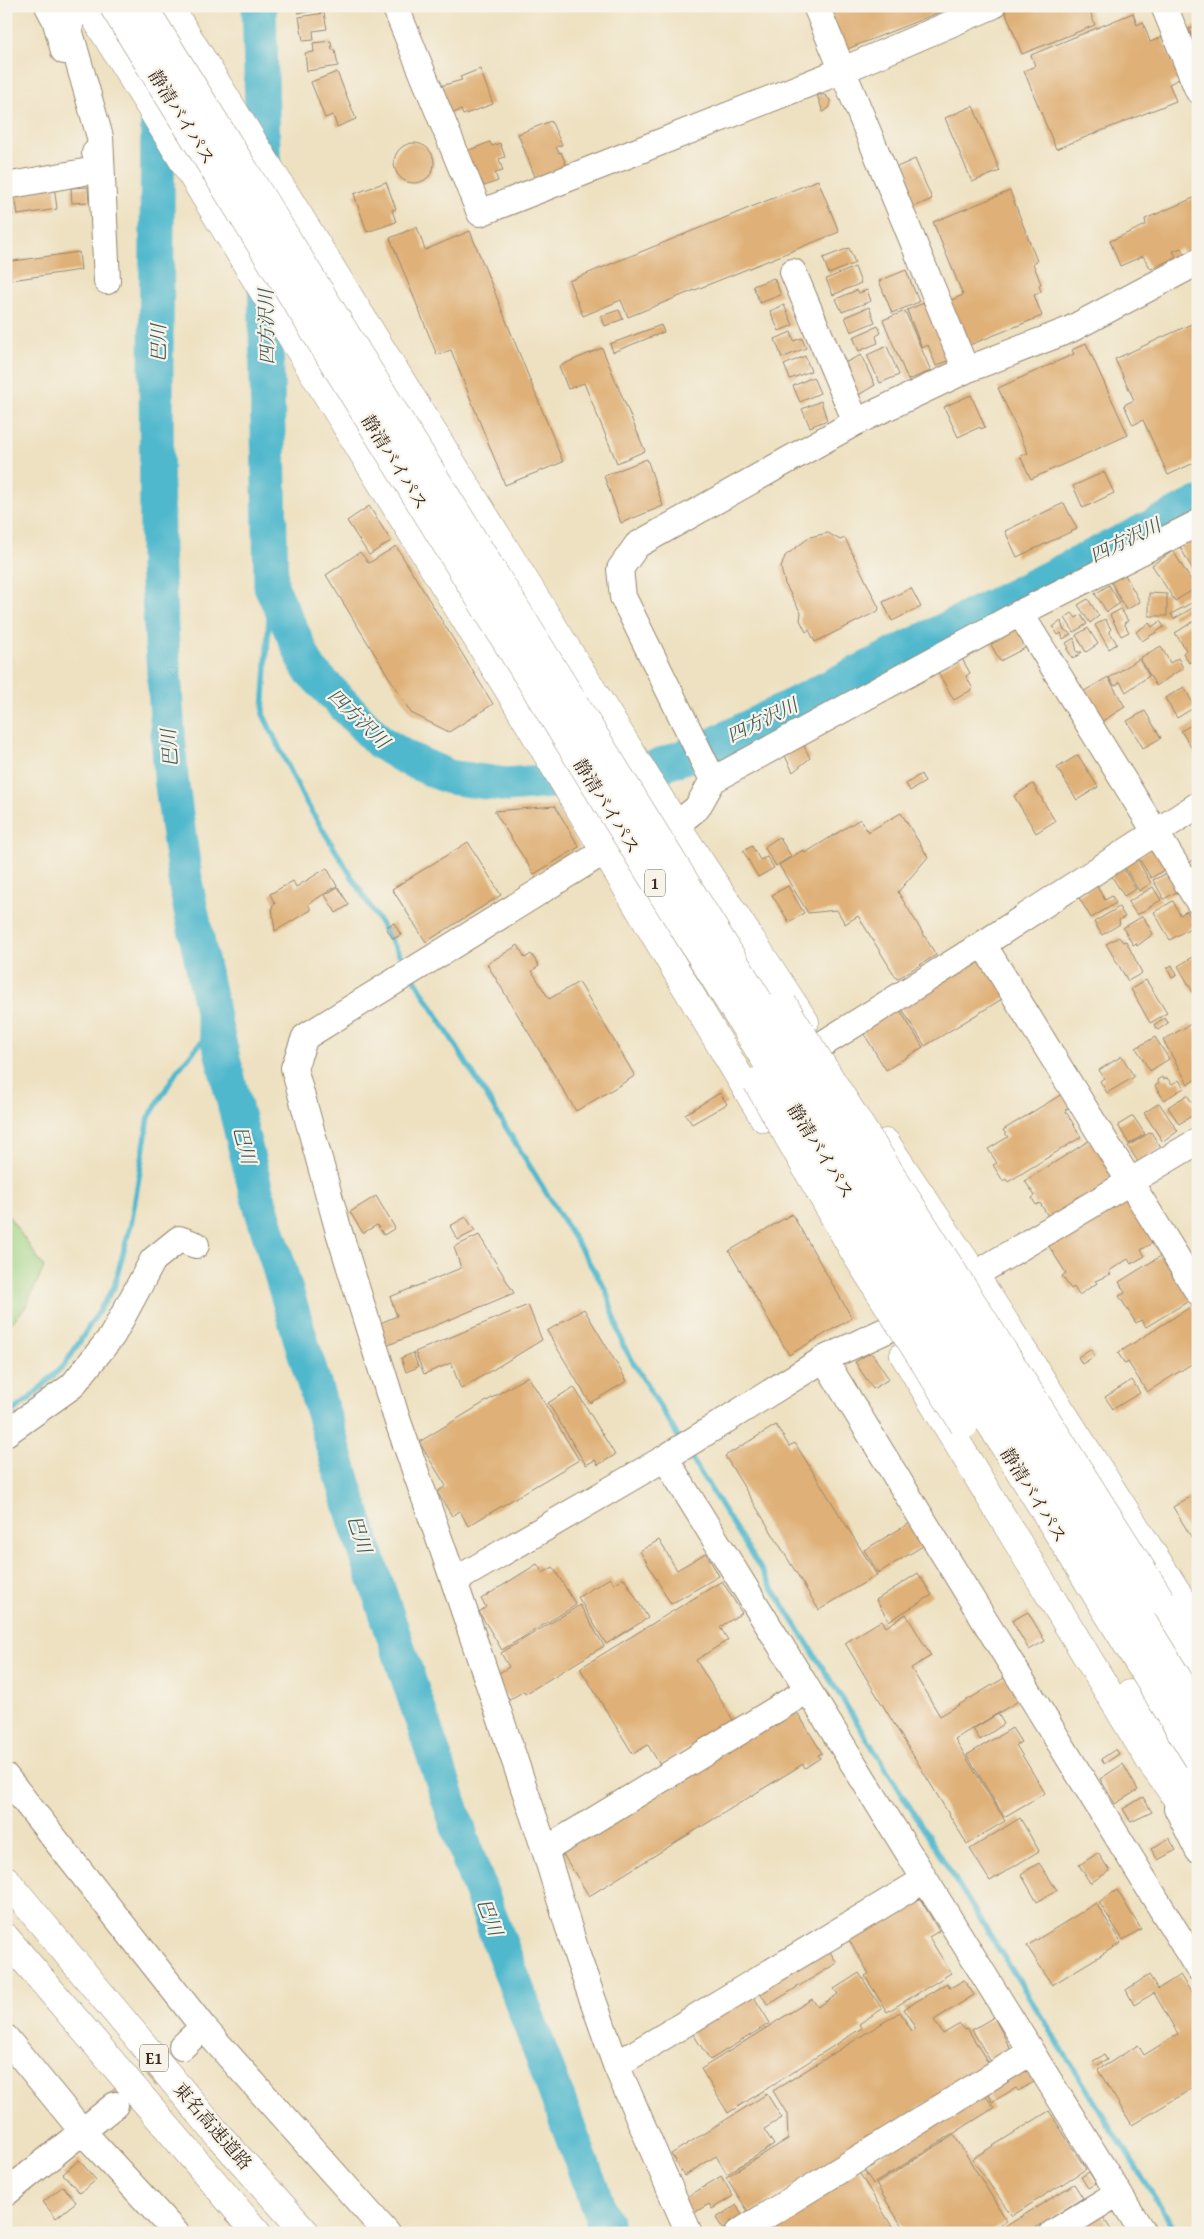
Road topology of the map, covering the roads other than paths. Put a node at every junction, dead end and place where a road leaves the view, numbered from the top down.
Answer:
1 (48, 6) edge
2 (75, 6) edge
3 (143, 6) edge
4 (169, 6) edge
5 (395, 6) edge
6 (816, 6) edge
7 (992, 6) edge
8 (1164, 6) edge
9 (101, 13) edge
10 (841, 70) junction
11 (1198, 90) edge
12 (101, 169) junction
13 (6, 186) edge
14 (1198, 262) edge
15 (792, 272) dead end
16 (107, 281) dead end
17 (966, 370) junction
18 (856, 422) junction
19 (1198, 522) edge
20 (1020, 613) junction
21 (710, 774) junction
22 (1198, 805) edge
23 (649, 822) junction
24 (676, 825) junction
25 (1156, 832) junction
26 (609, 857) junction
27 (641, 861) junction
28 (1198, 901) edge
29 (983, 944) junction
30 (821, 1045) junction
31 (1198, 1141) edge
32 (1131, 1183) junction
33 (196, 1245) dead end
34 (974, 1274) junction
35 (1198, 1292) edge
36 (889, 1329) junction
37 (824, 1359) junction
38 (6, 1433) edge
39 (665, 1458) junction
40 (454, 1581) junction
41 (1197, 1622) edge
42 (1198, 1662) edge
43 (808, 1690) junction
44 (1198, 1711) edge
45 (1198, 1759) edge
46 (6, 1777) edge
47 (1166, 1784) junction
48 (1198, 1796) edge
49 (1198, 1827) edge
50 (544, 1850) junction
51 (1198, 1850) edge
52 (6, 1880) edge
53 (924, 1880) junction
54 (6, 1938) edge
55 (1198, 1968) edge
56 (203, 2028) junction
57 (6, 2038) edge
58 (182, 2047) tunnel mouth
59 (1031, 2052) junction
60 (616, 2065) junction
61 (115, 2105) tunnel mouth
62 (83, 2132) junction
63 (1118, 2193) junction
64 (6, 2194) edge
65 (176, 2233) edge
66 (257, 2233) edge
67 (306, 2233) edge
68 (387, 2233) edge
69 (689, 2233) edge
70 (738, 2233) edge
71 (1053, 2233) edge
72 (1142, 2233) edge

1 - 12 street
2 - 12 street
3 - 23 highway, 静清バイパス / 1, bridge
4 - 24 highway
5 - 10 street
6 - 10 street
7 - 10 street
8 - 11 street
9 - 26 highway
9 - 27 highway, 静清バイパス / 1, bridge
10 - 17 street
12 - 13 street
12 - 16 street
14 - 17 street
15 - 18 street
17 - 18 street
18 - 21 street
19 - 20 street
20 - 21 street
20 - 25 street
21 - 24 street
22 - 25 street
23 - 42 highway, bridge
23 - 44 highway, 静清バイパス / 1, bridge
24 - 26 street
24 - 30 highway
25 - 28 street
25 - 29 street
26 - 36 highway
26 - 40 street
27 - 45 highway, 静清バイパス / 1, bridge
27 - 48 highway, bridge
29 - 30 street
29 - 32 street
30 - 34 highway
31 - 32 street
32 - 34 street
32 - 35 street
33 - 38 street
34 - 36 street
34 - 41 highway
36 - 37 street
36 - 47 highway
37 - 39 street
37 - 55 street
39 - 40 street
39 - 43 street
40 - 50 street
43 - 50 street
43 - 53 street
46 - 56 street
47 - 49 highway
47 - 51 street
50 - 60 street
52 - 67 highway, 東名高速道路 / E1
53 - 59 street
53 - 60 street
54 - 66 highway, 東名高速道路 / E1
56 - 58 street
56 - 68 street
57 - 62 street
59 - 63 street
59 - 70 street
60 - 69 street
61 - 62 street
62 - 64 street
62 - 65 street
63 - 71 street
63 - 72 street

